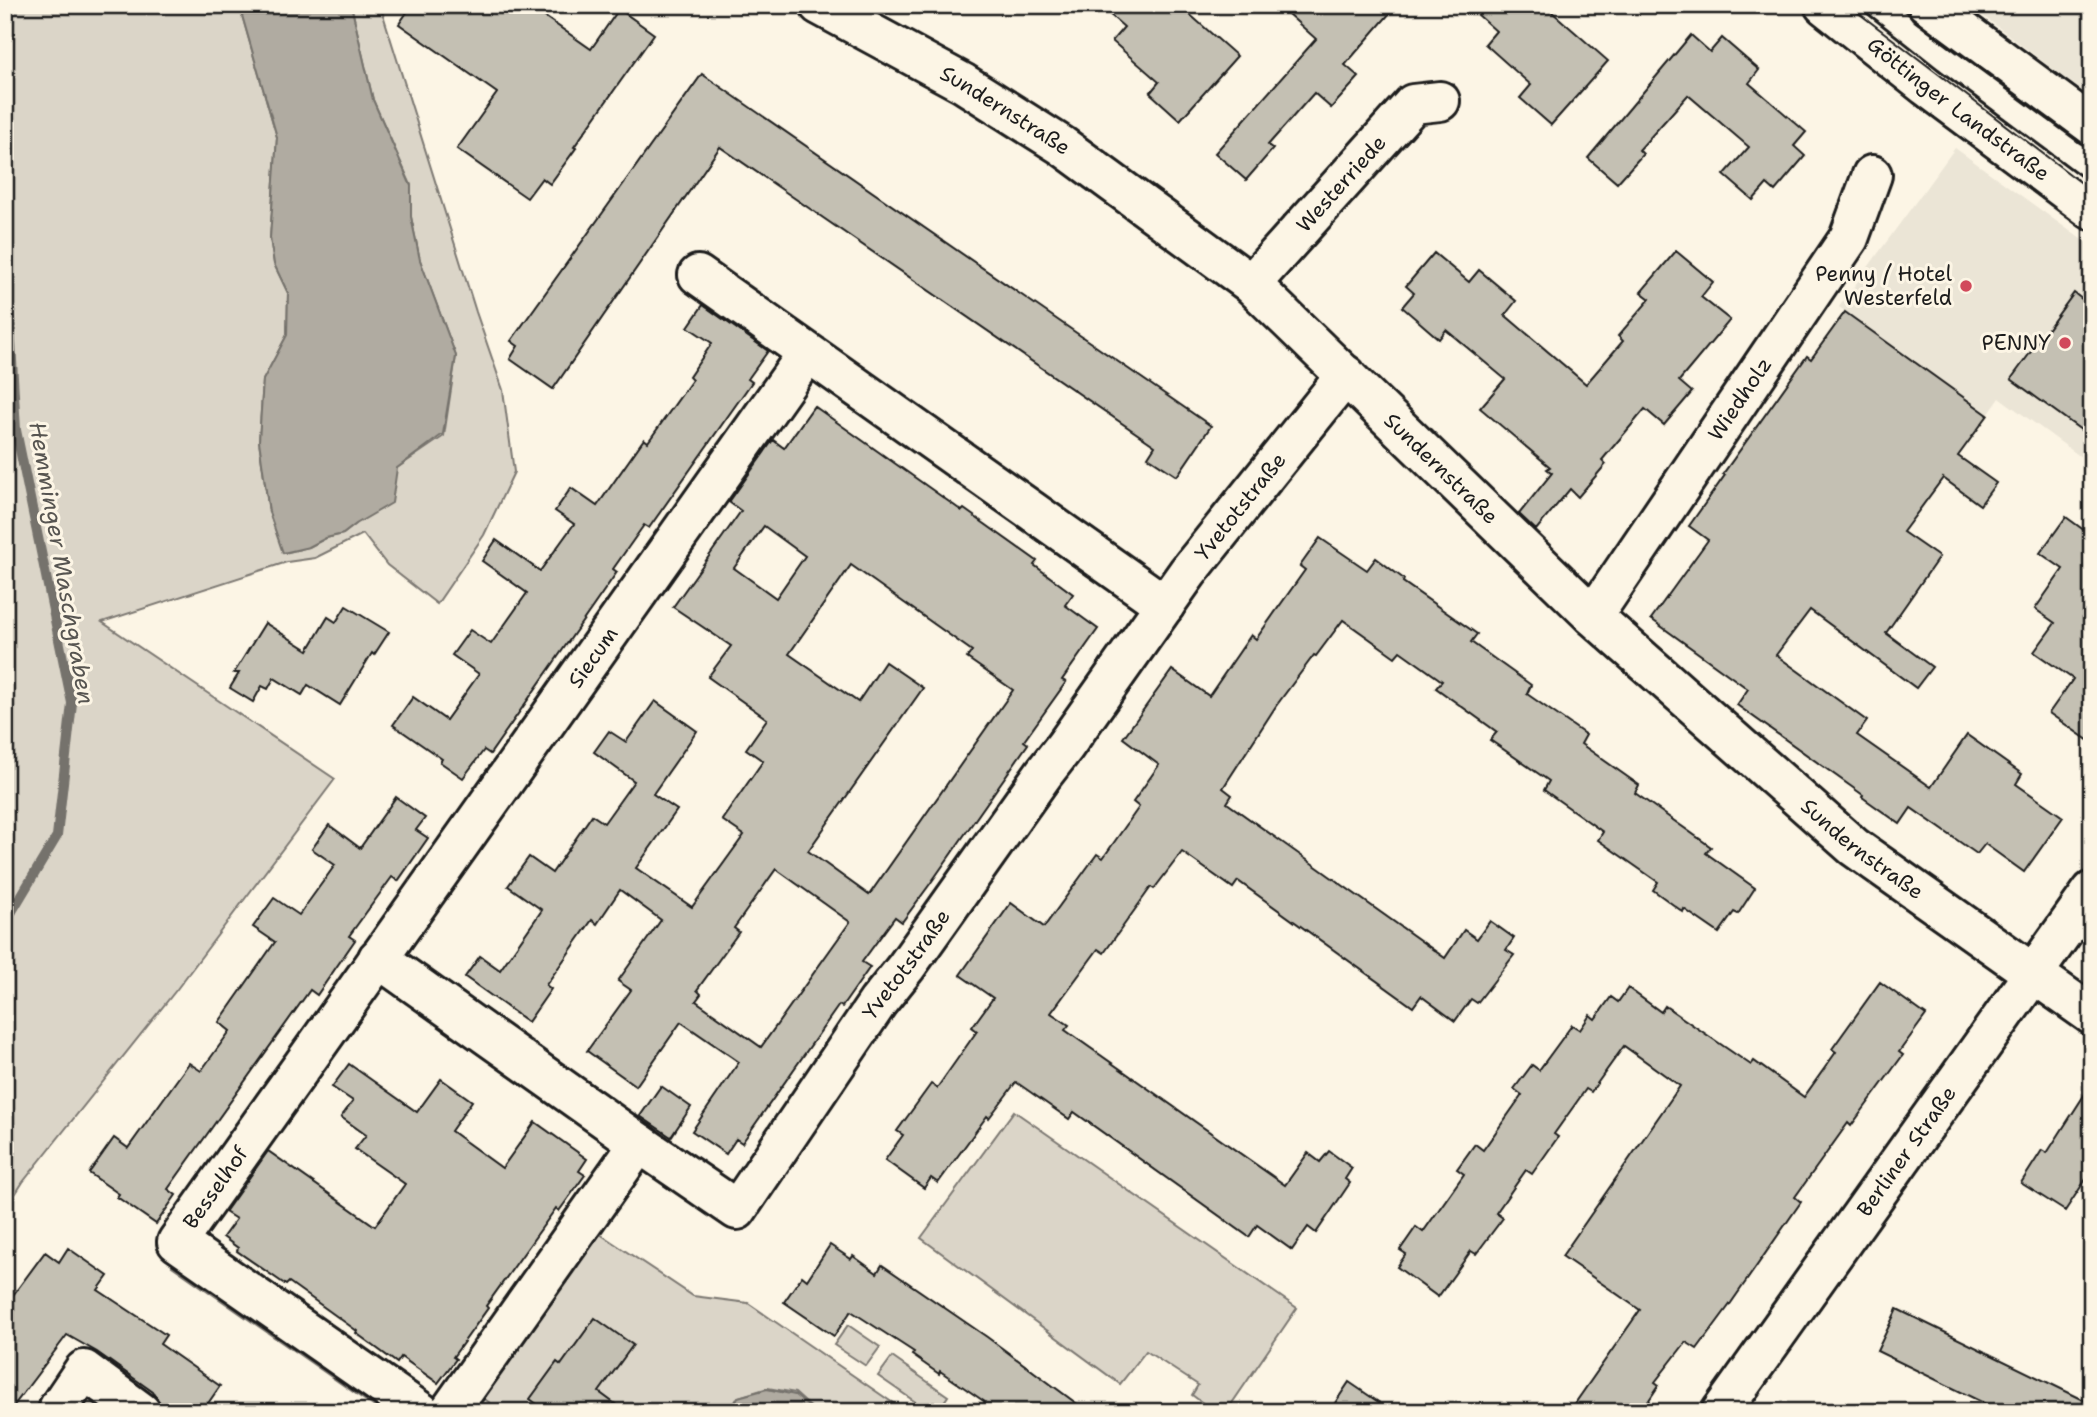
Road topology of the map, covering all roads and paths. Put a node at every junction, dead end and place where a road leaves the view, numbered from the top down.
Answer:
1 (820, 5) edge
2 (1825, 5) edge
3 (1928, 5) edge
4 (865, 16) edge
5 (1440, 101) dead end
6 (2092, 126) edge
7 (1872, 175) dead end
8 (2092, 210) edge
9 (698, 275) dead end
10 (1251, 284) junction
11 (807, 354) junction
12 (1346, 375) junction
13 (1165, 605) junction
14 (1593, 616) junction
15 (2092, 891) edge
16 (378, 958) junction
17 (2033, 974) junction
18 (2092, 1015) edge
19 (639, 1143) junction
20 (59, 1407) dead end
21 (141, 1412) edge
22 (421, 1412) edge
23 (449, 1412) edge
24 (1721, 1412) edge

1 - 4 street, Sundernstraße
2 - 8 street, Göttinger Landstraße
3 - 6 street
4 - 10 street, Sundernstraße
5 - 10 street, Westerriede
7 - 14 street, Wiedholz
9 - 11 street
10 - 12 street, Sundernstraße
11 - 13 street
11 - 16 street, Siecum
12 - 13 street, Yvetotstraße
12 - 14 street, Sundernstraße
13 - 19 street, Yvetotstraße
14 - 17 street, Sundernstraße
15 - 17 street, Berliner Straße
16 - 19 street, Yvetotstraße
16 - 22 street, Besselhof
17 - 18 street, Sundernstraße
17 - 24 street, Berliner Straße
19 - 23 street
20 - 21 street

